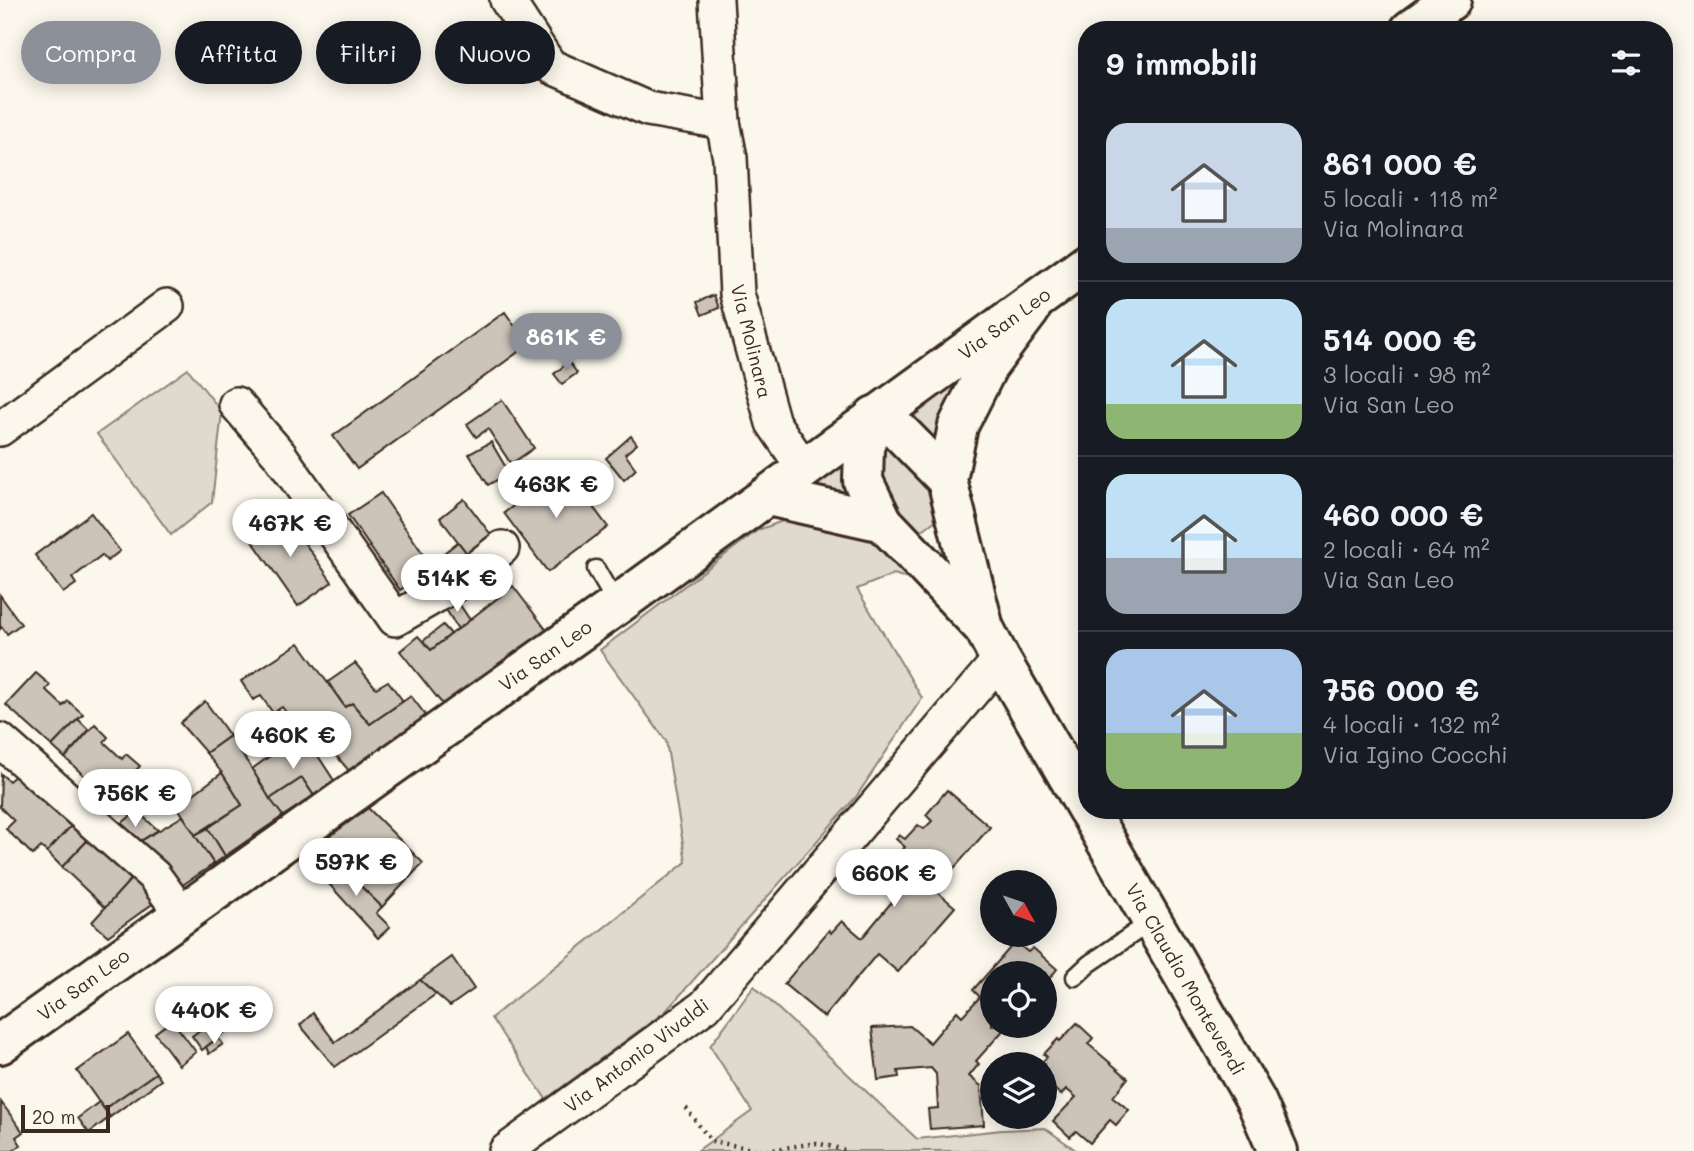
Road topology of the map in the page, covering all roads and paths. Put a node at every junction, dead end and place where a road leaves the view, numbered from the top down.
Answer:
1 (507, 0) edge
2 (716, 0) edge
3 (1451, 0) edge
4 (1422, 21) edge
5 (723, 122) junction
6 (1078, 270) edge
7 (1040, 297) junction
8 (167, 306) dead end
9 (236, 404) dead end
10 (874, 416) junction
11 (0, 429) edge
12 (803, 467) junction
13 (947, 480) junction
14 (768, 496) junction
15 (883, 522) junction
16 (502, 548) dead end
17 (596, 569) dead end
18 (617, 604) junction
19 (992, 644) junction
20 (3, 749) edge
21 (1078, 794) edge
22 (1092, 819) edge
23 (181, 913) junction
24 (1152, 921) junction
25 (1075, 977) dead end
26 (0, 1044) edge
27 (686, 1108) dead end
28 (506, 1151) edge
29 (848, 1151) edge
30 (1278, 1151) edge

1 - 5 street
2 - 5 street, Via Molinara
3 - 4 street
5 - 12 street, Via Molinara
6 - 7 street, Via San Leo
7 - 10 street, Via San Leo
7 - 13 street
8 - 11 street
9 - 16 street
10 - 12 street, Via San Leo
10 - 13 street
10 - 15 street
12 - 14 street, Via San Leo
13 - 19 street
14 - 15 street
14 - 18 street, Via San Leo
15 - 19 street
17 - 18 lane
18 - 23 street, Via San Leo
19 - 21 street, Via Claudio Monteverdi
19 - 28 street, Via Antonio Vivaldi
20 - 23 street
22 - 24 street, Via Claudio Monteverdi
23 - 26 street, Via San Leo
24 - 25 lane
24 - 30 street, Via Claudio Monteverdi
27 - 29 path

